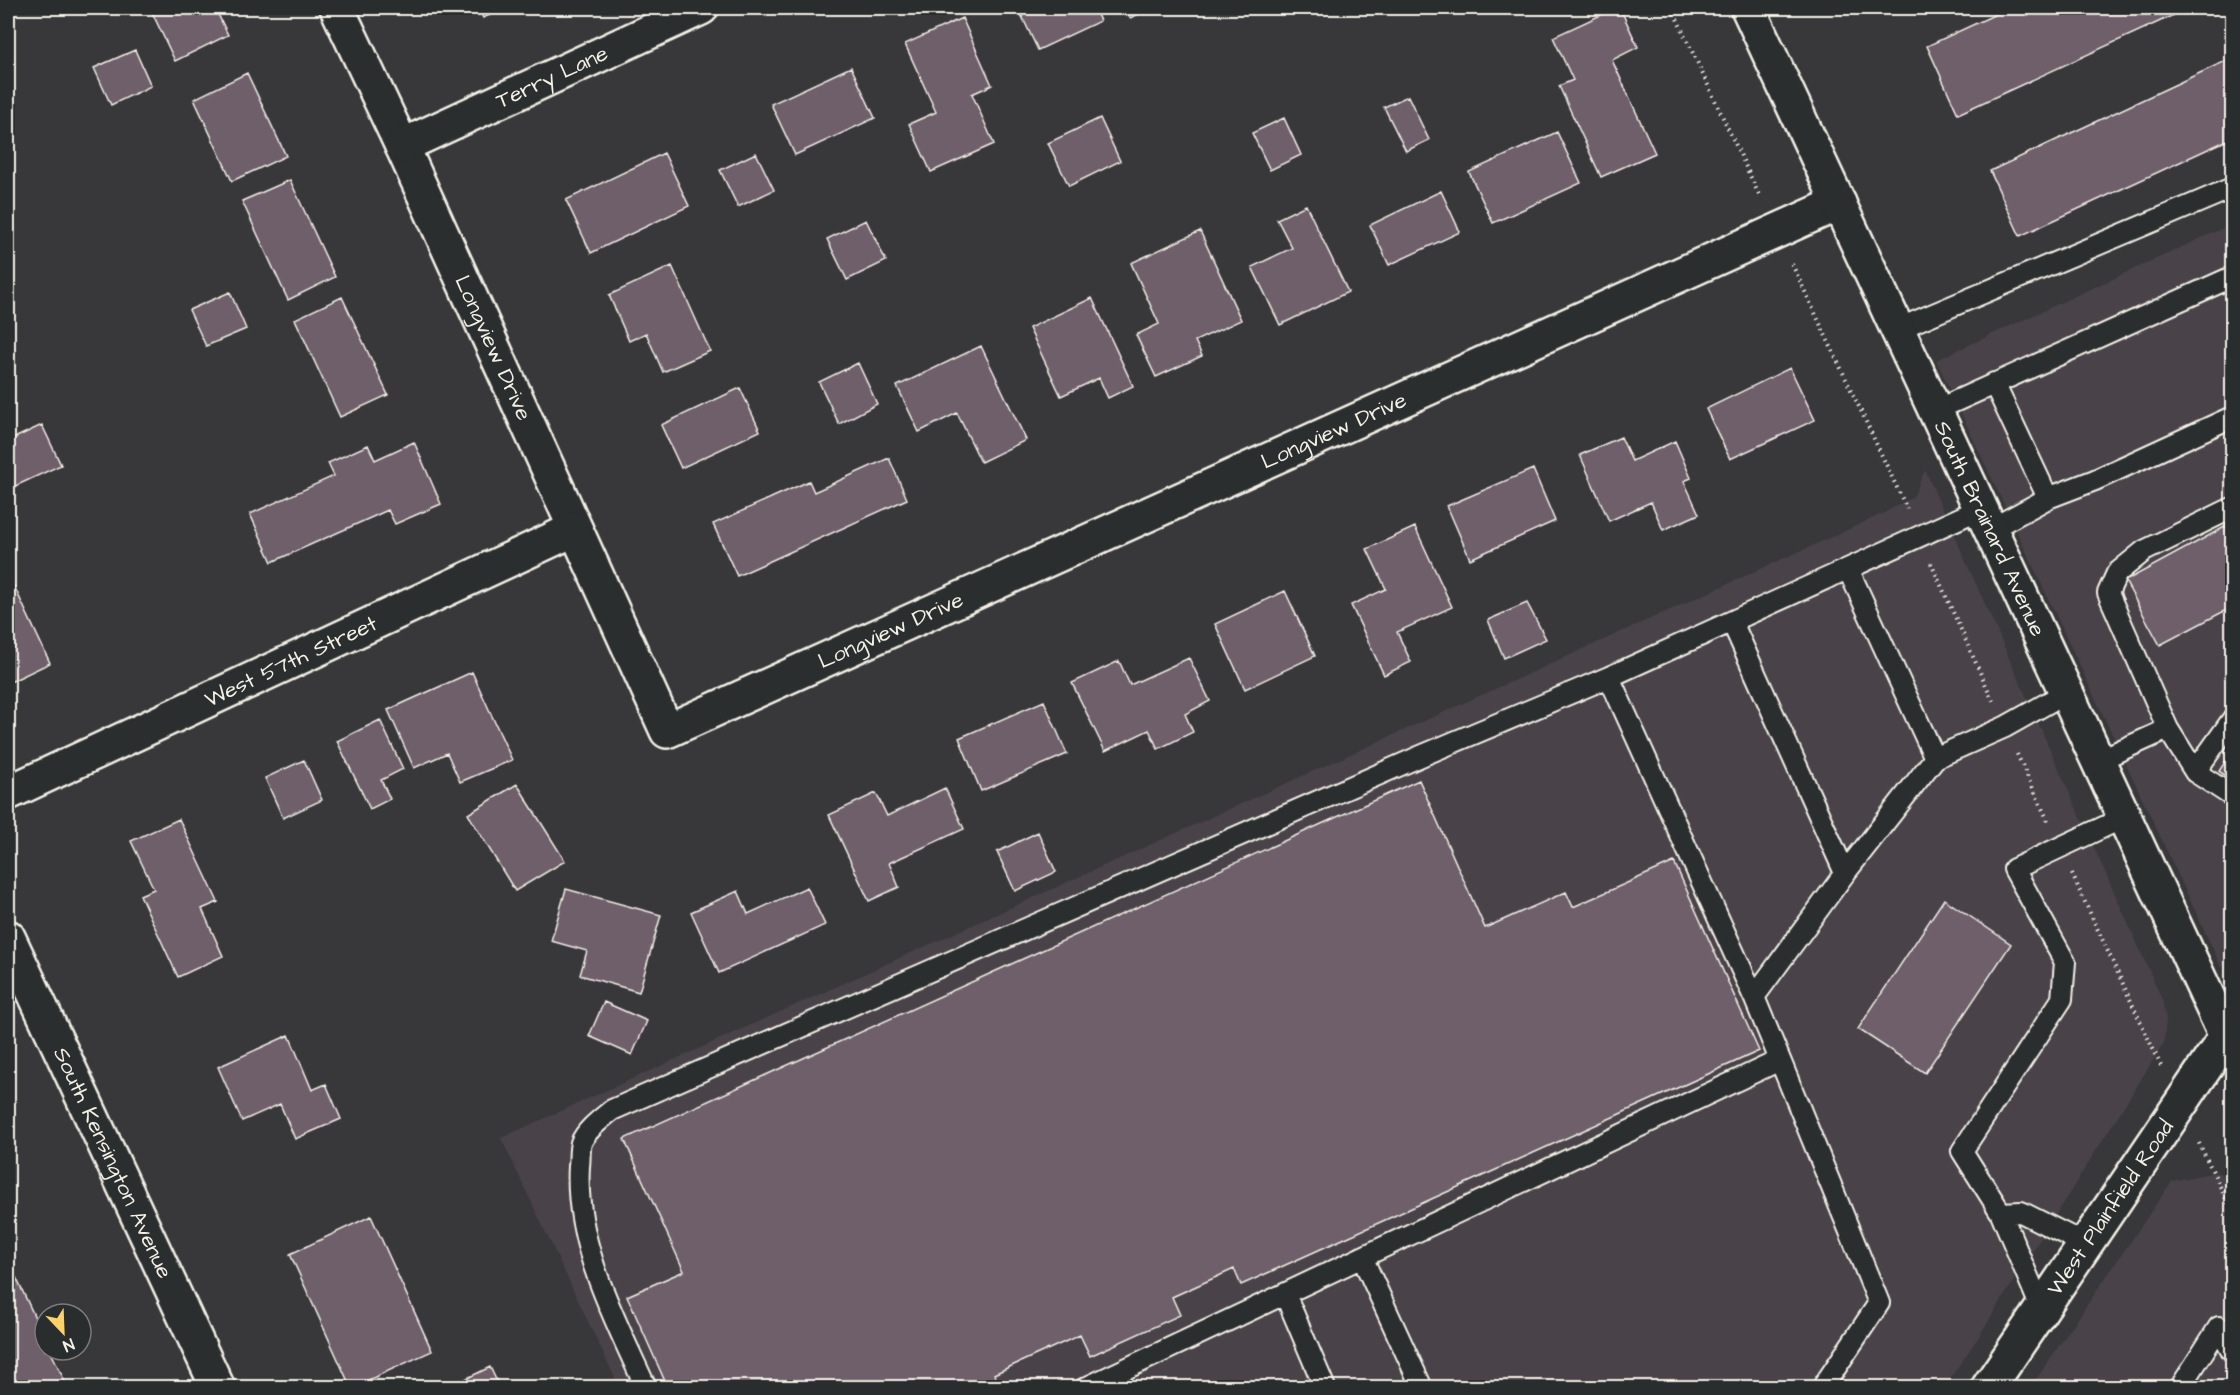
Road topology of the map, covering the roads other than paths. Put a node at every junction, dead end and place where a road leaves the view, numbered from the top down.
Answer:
1 (337, 8) edge
2 (701, 8) edge
3 (1748, 8) edge
4 (402, 146) junction
5 (2232, 188) edge
6 (1839, 203) junction
7 (2232, 278) edge
8 (1898, 329) junction
9 (1994, 383) junction
10 (1936, 410) junction
11 (2232, 417) edge
12 (2048, 498) junction
13 (2232, 508) edge
14 (1987, 519) junction
15 (575, 529) junction
16 (1848, 569) junction
17 (1732, 622) junction
18 (1609, 677) junction
19 (2067, 692) junction
20 (2232, 720) edge
21 (2168, 729) junction
22 (1935, 758) junction
23 (2099, 760) junction
24 (2195, 772) junction
25 (8, 793) edge
26 (2232, 796) edge
27 (2125, 817) junction
28 (1845, 873) junction
29 (8, 937) edge
30 (1754, 997) junction
31 (2231, 1038) edge
32 (1780, 1060) junction
33 (2001, 1213) junction
34 (2085, 1244) junction
35 (1362, 1257) junction
36 (1285, 1294) junction
37 (2041, 1308) junction
38 (2232, 1351) edge
39 (218, 1388) edge
40 (646, 1388) edge
41 (1085, 1388) edge
42 (1325, 1388) edge
43 (1422, 1388) edge
44 (1822, 1388) edge
45 (1988, 1388) edge
46 (2180, 1388) edge

1 - 4 street, Longview Drive
2 - 4 street, Terry Lane
3 - 6 street, South Brainard Avenue
4 - 15 street, Longview Drive
5 - 8 lane
6 - 8 street, South Brainard Avenue
6 - 15 street, Longview Drive
7 - 9 lane
8 - 10 street, South Brainard Avenue
9 - 10 lane
9 - 12 lane
10 - 14 street, South Brainard Avenue
11 - 12 lane
12 - 14 lane
13 - 21 lane
14 - 16 lane
14 - 19 street, South Brainard Avenue
15 - 25 street, West 57th Street
16 - 17 lane
16 - 22 lane
17 - 18 lane
17 - 28 lane
18 - 30 lane
18 - 40 lane
19 - 22 lane
19 - 23 street, South Brainard Avenue
20 - 24 lane
21 - 23 lane
21 - 24 lane
22 - 28 lane
23 - 27 street, South Brainard Avenue
24 - 26 lane
27 - 31 street, South Brainard Avenue
27 - 33 lane
28 - 30 lane
29 - 39 street, South Kensington Avenue
30 - 32 lane
31 - 34 street, West Plainfield Road
32 - 35 lane
32 - 44 lane
33 - 34 lane
33 - 37 lane
34 - 37 street, West Plainfield Road
35 - 36 lane
35 - 43 lane
36 - 41 lane
36 - 42 lane
37 - 45 street, West Plainfield Road
38 - 46 lane

